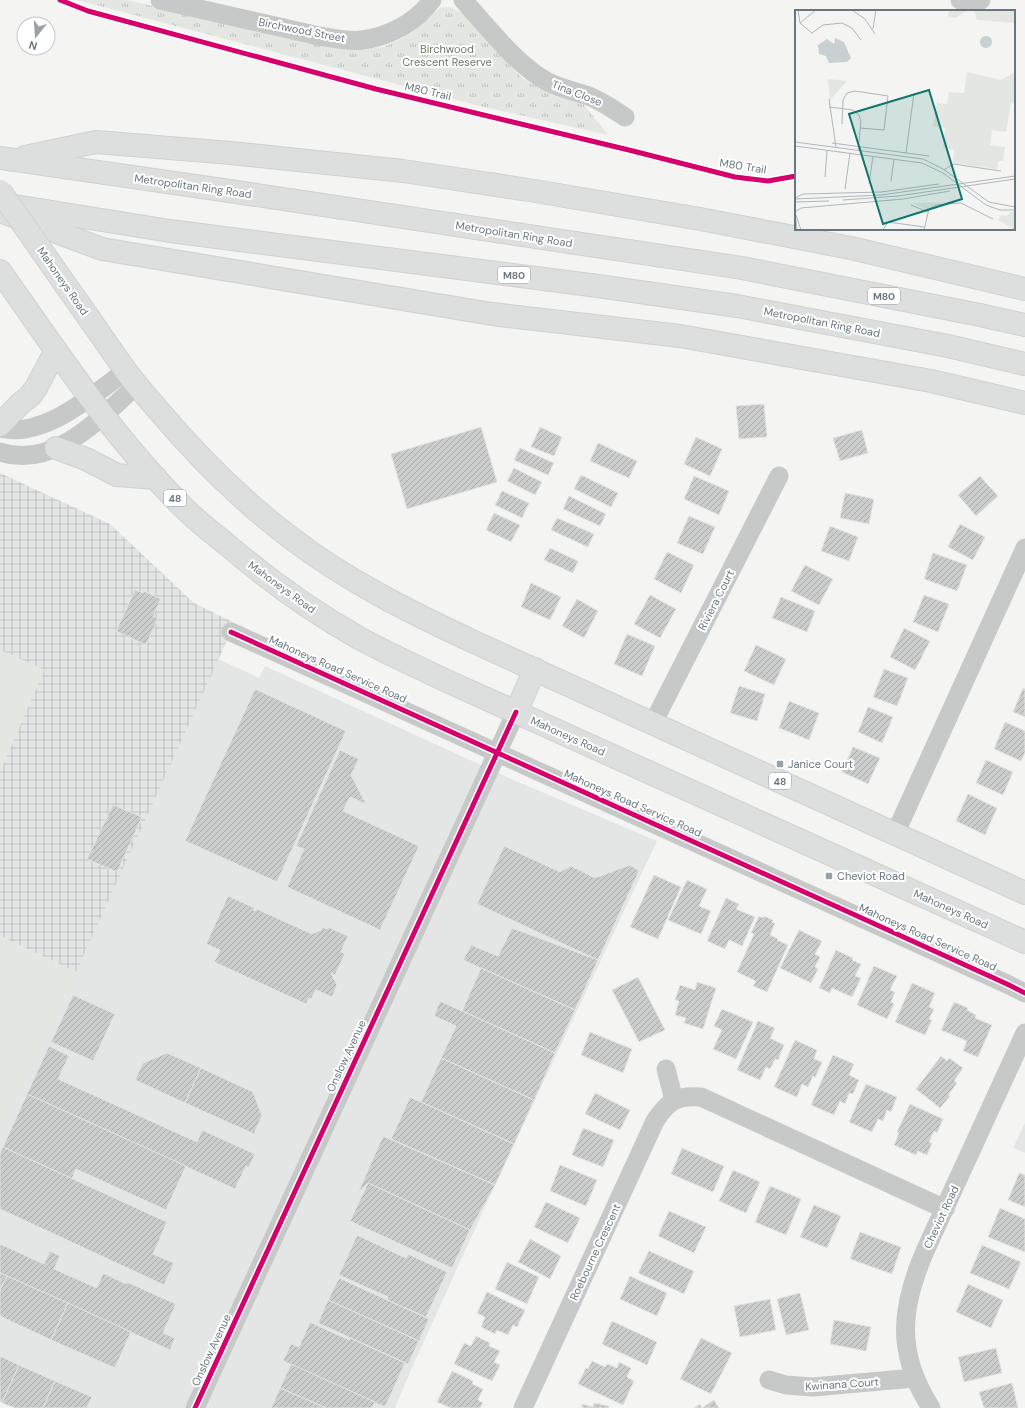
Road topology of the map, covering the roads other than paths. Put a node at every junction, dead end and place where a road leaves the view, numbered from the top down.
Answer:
1 (160, 0) edge
2 (432, 0) edge
3 (463, 0) edge
4 (960, 0) edge
5 (981, 0) edge
6 (190, 3) edge
7 (626, 117) dead end
8 (5, 159) edge
9 (0, 191) edge
10 (0, 204) edge
11 (0, 211) edge
12 (2, 273) edge
13 (1025, 289) edge
14 (1025, 325) edge
15 (56, 350) junction
16 (1025, 364) edge
17 (132, 378) junction
18 (90, 397) junction
19 (1025, 403) edge
20 (104, 415) junction
21 (0, 426) edge
22 (56, 448) junction
23 (0, 452) edge
24 (779, 476) dead end
25 (156, 478) junction
26 (1025, 548) edge
27 (231, 632) dead end
28 (535, 669) junction
29 (516, 712) junction
30 (653, 723) junction
31 (498, 752) junction
32 (895, 834) junction
33 (1025, 893) edge
34 (1025, 942) edge
35 (1025, 994) edge
36 (1025, 1033) edge
37 (666, 1069) dead end
38 (674, 1100) junction
39 (945, 1209) junction
40 (915, 1378) junction
41 (769, 1380) dead end
42 (195, 1408) edge
43 (523, 1408) edge
44 (931, 1408) edge

1 - 6 street, Birchwood Street
2 - 6 street, Birchwood Street
3 - 7 street, Tina Close
4 - 5 street
8 - 13 main road
8 - 14 main road, Metropolitan Ring Road / M80
9 - 17 main road, Mahoneys Road / 48, bridge
10 - 16 main road, Metropolitan Ring Road / M80
11 - 19 main road
12 - 15 main road, Mahoneys Road / 48
15 - 18 main road, Mahoneys Road / 48
15 - 21 main road
17 - 18 street
17 - 20 street
17 - 28 main road, Mahoneys Road / 48
18 - 20 main road, Mahoneys Road / 48
18 - 21 street
20 - 22 street
20 - 25 main road, Mahoneys Road / 48
22 - 23 street
22 - 25 main road
24 - 30 street, Riviera Court
25 - 29 main road, Mahoneys Road / 48
26 - 32 street
27 - 31 street, Mahoneys Road Service Road
28 - 29 main road, Onslow Avenue
28 - 30 main road, Mahoneys Road / 48
29 - 31 street, Onslow Avenue
29 - 34 main road, Mahoneys Road / 48
30 - 32 main road, Mahoneys Road / 48
31 - 35 street, Mahoneys Road Service Road
31 - 42 street, Onslow Avenue
32 - 33 main road, Mahoneys Road / 48
36 - 39 street, Cheviot Road
37 - 38 street
38 - 39 street
38 - 43 street, Roebourne Crescent
39 - 40 street, Cheviot Road
40 - 41 street, Kwinana Court
40 - 44 street, Cheviot Road

